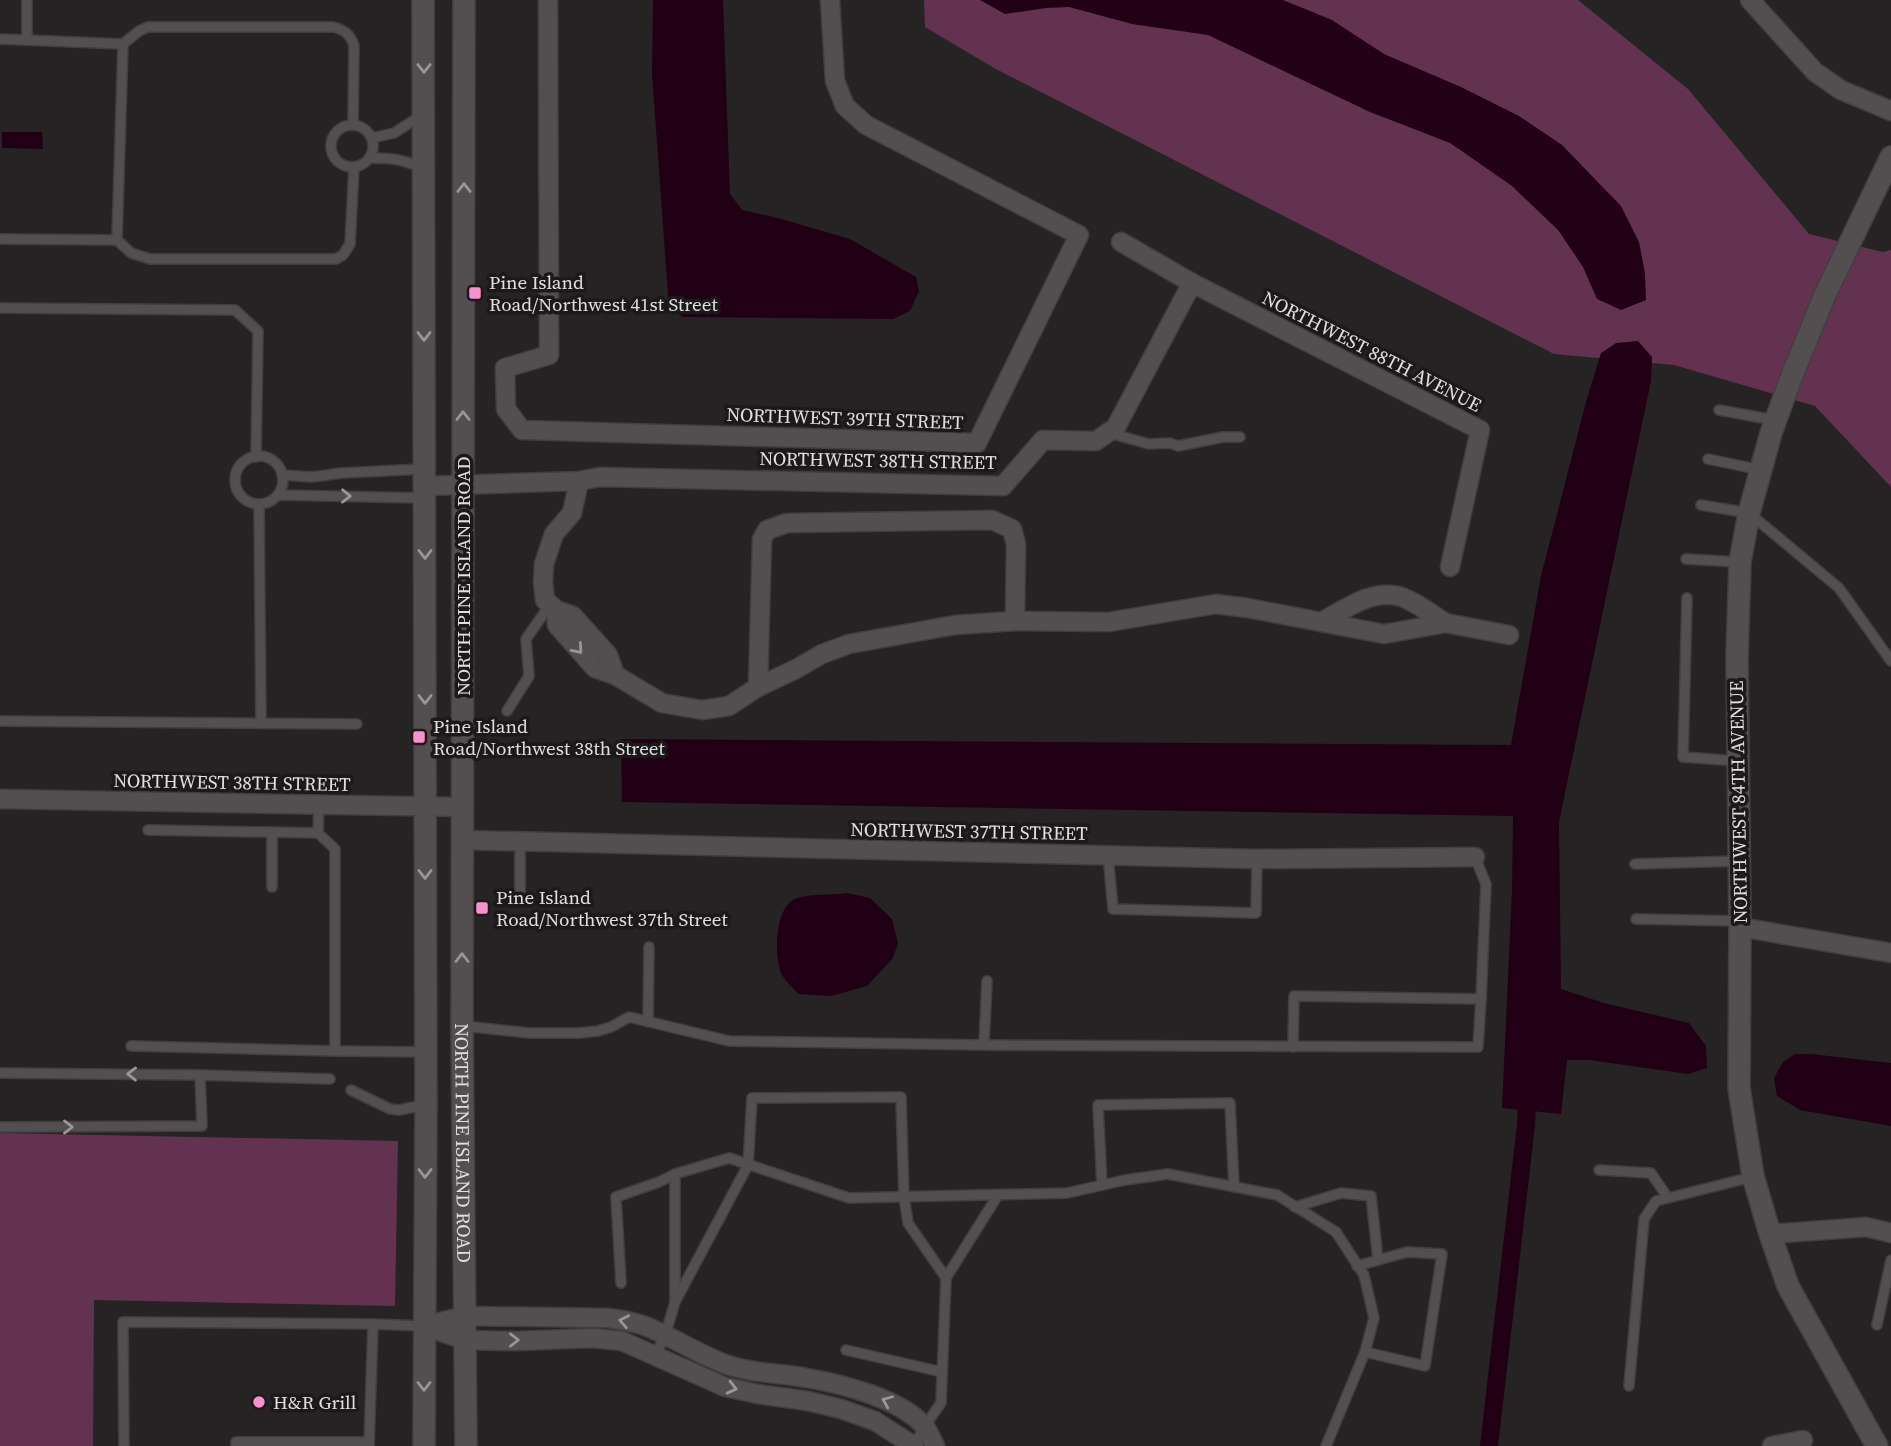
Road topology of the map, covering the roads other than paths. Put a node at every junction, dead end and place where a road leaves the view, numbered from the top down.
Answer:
1 (27, 0) edge
2 (424, 0) edge
3 (464, 0) edge
4 (548, 0) edge
5 (830, 0) edge
6 (1750, 0) edge
7 (0, 39) edge
8 (27, 40) junction
9 (123, 44) junction
10 (1891, 111) edge
11 (424, 114) junction
12 (353, 124) junction
13 (372, 138) junction
14 (1891, 157) edge
15 (370, 158) junction
16 (354, 167) junction
17 (424, 169) junction
18 (0, 239) edge
19 (117, 240) junction
20 (1121, 242) dead end
21 (1192, 283) junction
22 (0, 308) edge
23 (1719, 410) dead end
24 (1776, 421) junction
25 (1108, 433) junction
26 (1240, 437) dead end
27 (256, 457) junction
28 (1708, 459) dead end
29 (1760, 470) junction
30 (282, 475) junction
31 (579, 481) junction
32 (425, 484) junction
33 (463, 484) junction
34 (278, 495) junction
35 (259, 504) junction
36 (1701, 505) dead end
37 (1749, 513) junction
38 (1686, 559) dead end
39 (1740, 562) junction
40 (1450, 567) dead end
41 (1687, 598) dead end
42 (553, 608) junction
43 (1015, 621) junction
44 (1321, 622) junction
45 (1446, 623) junction
46 (1509, 635) dead end
47 (1891, 661) edge
48 (758, 687) junction
49 (507, 711) dead end
50 (0, 721) edge
51 (261, 723) junction
52 (357, 724) dead end
53 (1738, 761) junction
54 (0, 799) edge
55 (319, 804) junction
56 (425, 806) junction
57 (463, 807) junction
58 (148, 830) dead end
59 (272, 832) junction
60 (318, 833) junction
61 (462, 840) junction
62 (520, 842) junction
63 (1108, 855) junction
64 (1475, 857) joint
65 (1257, 859) junction
66 (1739, 861) junction
67 (1635, 864) dead end
68 (272, 887) dead end
69 (520, 897) dead end
70 (1636, 919) dead end
71 (1740, 924) junction
72 (649, 947) dead end
73 (1891, 953) edge
74 (988, 981) dead end
75 (1481, 999) junction
76 (648, 1022) junction
77 (462, 1026) junction
78 (984, 1045) junction
79 (131, 1046) dead end
80 (1293, 1047) junction
81 (335, 1051) junction
82 (425, 1052) junction
83 (0, 1073) edge
84 (200, 1075) junction
85 (330, 1079) dead end
86 (352, 1090) dead end
87 (426, 1104) junction
88 (0, 1127) edge
89 (748, 1165) junction
90 (1599, 1170) dead end
91 (676, 1174) junction
92 (1753, 1176) junction
93 (1102, 1185) junction
94 (1234, 1187) junction
95 (998, 1195) junction
96 (904, 1197) junction
97 (1668, 1198) junction
98 (1295, 1207) junction
99 (1891, 1233) edge
100 (1770, 1234) junction
101 (1378, 1260) junction
102 (1891, 1260) edge
103 (1357, 1265) junction
104 (946, 1278) junction
105 (621, 1283) dead end
106 (675, 1302) junction
107 (465, 1316) junction
108 (373, 1324) junction
109 (1877, 1325) dead end
110 (424, 1326) junction
111 (664, 1336) junction
112 (465, 1340) junction
113 (846, 1350) dead end
114 (1365, 1352) junction
115 (655, 1355) junction
116 (942, 1372) junction
117 (1629, 1386) dead end
118 (925, 1427) junction
119 (1802, 1440) dead end
120 (369, 1444) edge
121 (124, 1446) edge
122 (236, 1446) edge
123 (424, 1446) edge
124 (467, 1446) edge
125 (914, 1446) edge
126 (935, 1446) edge
127 (1325, 1446) edge
128 (1772, 1446) edge
129 (1877, 1446) edge

1 - 8 lane
2 -> 11 main road, NORTH PINE ISLAND ROAD
33 -> 3 main road, NORTH PINE ISLAND ROAD
4 - 5 street, NORTHWEST 39TH STREET
6 - 10 street
7 - 8 lane
8 - 9 lane
9 - 12 lane
9 - 19 lane
11 - 13 lane
11 - 17 main road, NORTH PINE ISLAND ROAD
12 - 13 lane
12 - 16 lane
13 - 15 lane
14 - 24 main road, NORTHWEST 84TH AVENUE
15 - 16 lane
15 - 17 lane
16 - 19 lane
17 -> 32 main road, NORTH PINE ISLAND ROAD
18 - 19 lane
20 - 21 street, NORTHWEST 88TH AVENUE
21 - 25 street
21 - 40 street, NORTHWEST 88TH AVENUE
22 - 27 lane
23 - 24 lane
24 - 29 main road, NORTHWEST 84TH AVENUE
25 - 26 lane
25 - 31 street, NORTHWEST 38TH STREET
27 - 30 lane
27 - 35 lane
28 - 29 lane
29 - 37 main road, NORTHWEST 84TH AVENUE
30 - 32 lane
30 - 34 lane
31 - 33 street, NORTHWEST 38TH STREET
31 - 42 street
32 - 33 street, NORTHWEST 38TH STREET
34 -> 32 lane
32 -> 56 main road, NORTH PINE ISLAND ROAD
33 - 57 main road, NORTH PINE ISLAND ROAD
34 - 35 lane
35 - 51 lane
36 - 37 lane
37 - 39 main road, NORTHWEST 84TH AVENUE
37 - 47 lane
38 - 39 lane
39 - 53 main road, NORTHWEST 84TH AVENUE
41 - 53 lane
42 - 48 street
42 - 49 lane
43 - 44 street
43 - 48 street
43 - 48 street
44 - 45 street
44 - 45 street
45 - 46 street
50 - 51 lane
51 - 52 lane
53 - 66 main road, NORTHWEST 84TH AVENUE
54 - 55 street, NORTHWEST 38TH STREET
55 - 56 street, NORTHWEST 38TH STREET
55 - 60 lane
56 - 57 street, NORTHWEST 38TH STREET
56 -> 82 main road, NORTH PINE ISLAND ROAD
57 - 61 main road, NORTH PINE ISLAND ROAD
58 - 59 lane
59 - 60 lane
59 - 68 lane
60 - 81 lane
61 - 62 street, NORTHWEST 37TH STREET
77 -> 61 main road, NORTH PINE ISLAND ROAD
62 - 63 street, NORTHWEST 37TH STREET
62 - 69 lane
63 - 65 street, NORTHWEST 37TH STREET
63 - 65 lane
64 - 65 street, NORTHWEST 37TH STREET
64 - 75 lane
66 - 67 lane
66 - 71 main road, NORTHWEST 84TH AVENUE
70 - 71 lane
71 - 73 street
71 - 92 main road, NORTHWEST 84TH AVENUE
72 - 76 lane
74 - 78 lane
75 - 80 lane
75 - 80 lane
76 - 77 lane
76 - 78 lane
77 - 107 main road, NORTH PINE ISLAND ROAD
78 - 80 lane
79 - 81 lane
81 - 82 lane
82 - 87 main road, NORTH PINE ISLAND ROAD
84 -> 83 lane
84 - 85 lane
88 -> 84 lane
86 - 87 lane
87 -> 110 main road, NORTH PINE ISLAND ROAD
89 - 91 lane
89 - 96 lane
89 - 96 lane
89 - 106 lane
90 - 97 lane
91 - 105 lane
91 - 106 lane
92 - 97 lane
92 - 100 main road, NORTHWEST 84TH AVENUE
93 - 94 lane
93 - 94 lane
93 - 95 lane
94 - 98 lane
95 - 96 lane
95 - 104 lane
96 - 104 lane
97 - 117 lane
98 - 101 lane
98 - 103 lane
99 - 100 street
100 - 129 main road, NORTHWEST 84TH AVENUE
101 - 103 lane
101 - 114 lane
102 - 109 lane
103 - 114 lane
104 - 116 lane
106 - 111 lane
107 - 110 street
111 -> 107 street
107 - 112 main road, NORTH PINE ISLAND ROAD
108 - 110 lane
108 - 120 lane
108 - 121 lane
110 - 112 street
110 -> 123 main road, NORTH PINE ISLAND ROAD
111 - 115 lane
118 -> 111 street
112 -> 115 street
112 - 124 main road, NORTH PINE ISLAND ROAD
113 - 116 lane
114 - 127 lane
115 -> 125 street
116 - 118 lane
118 - 125 lane
118 - 126 street
119 - 128 street
120 - 122 lane

